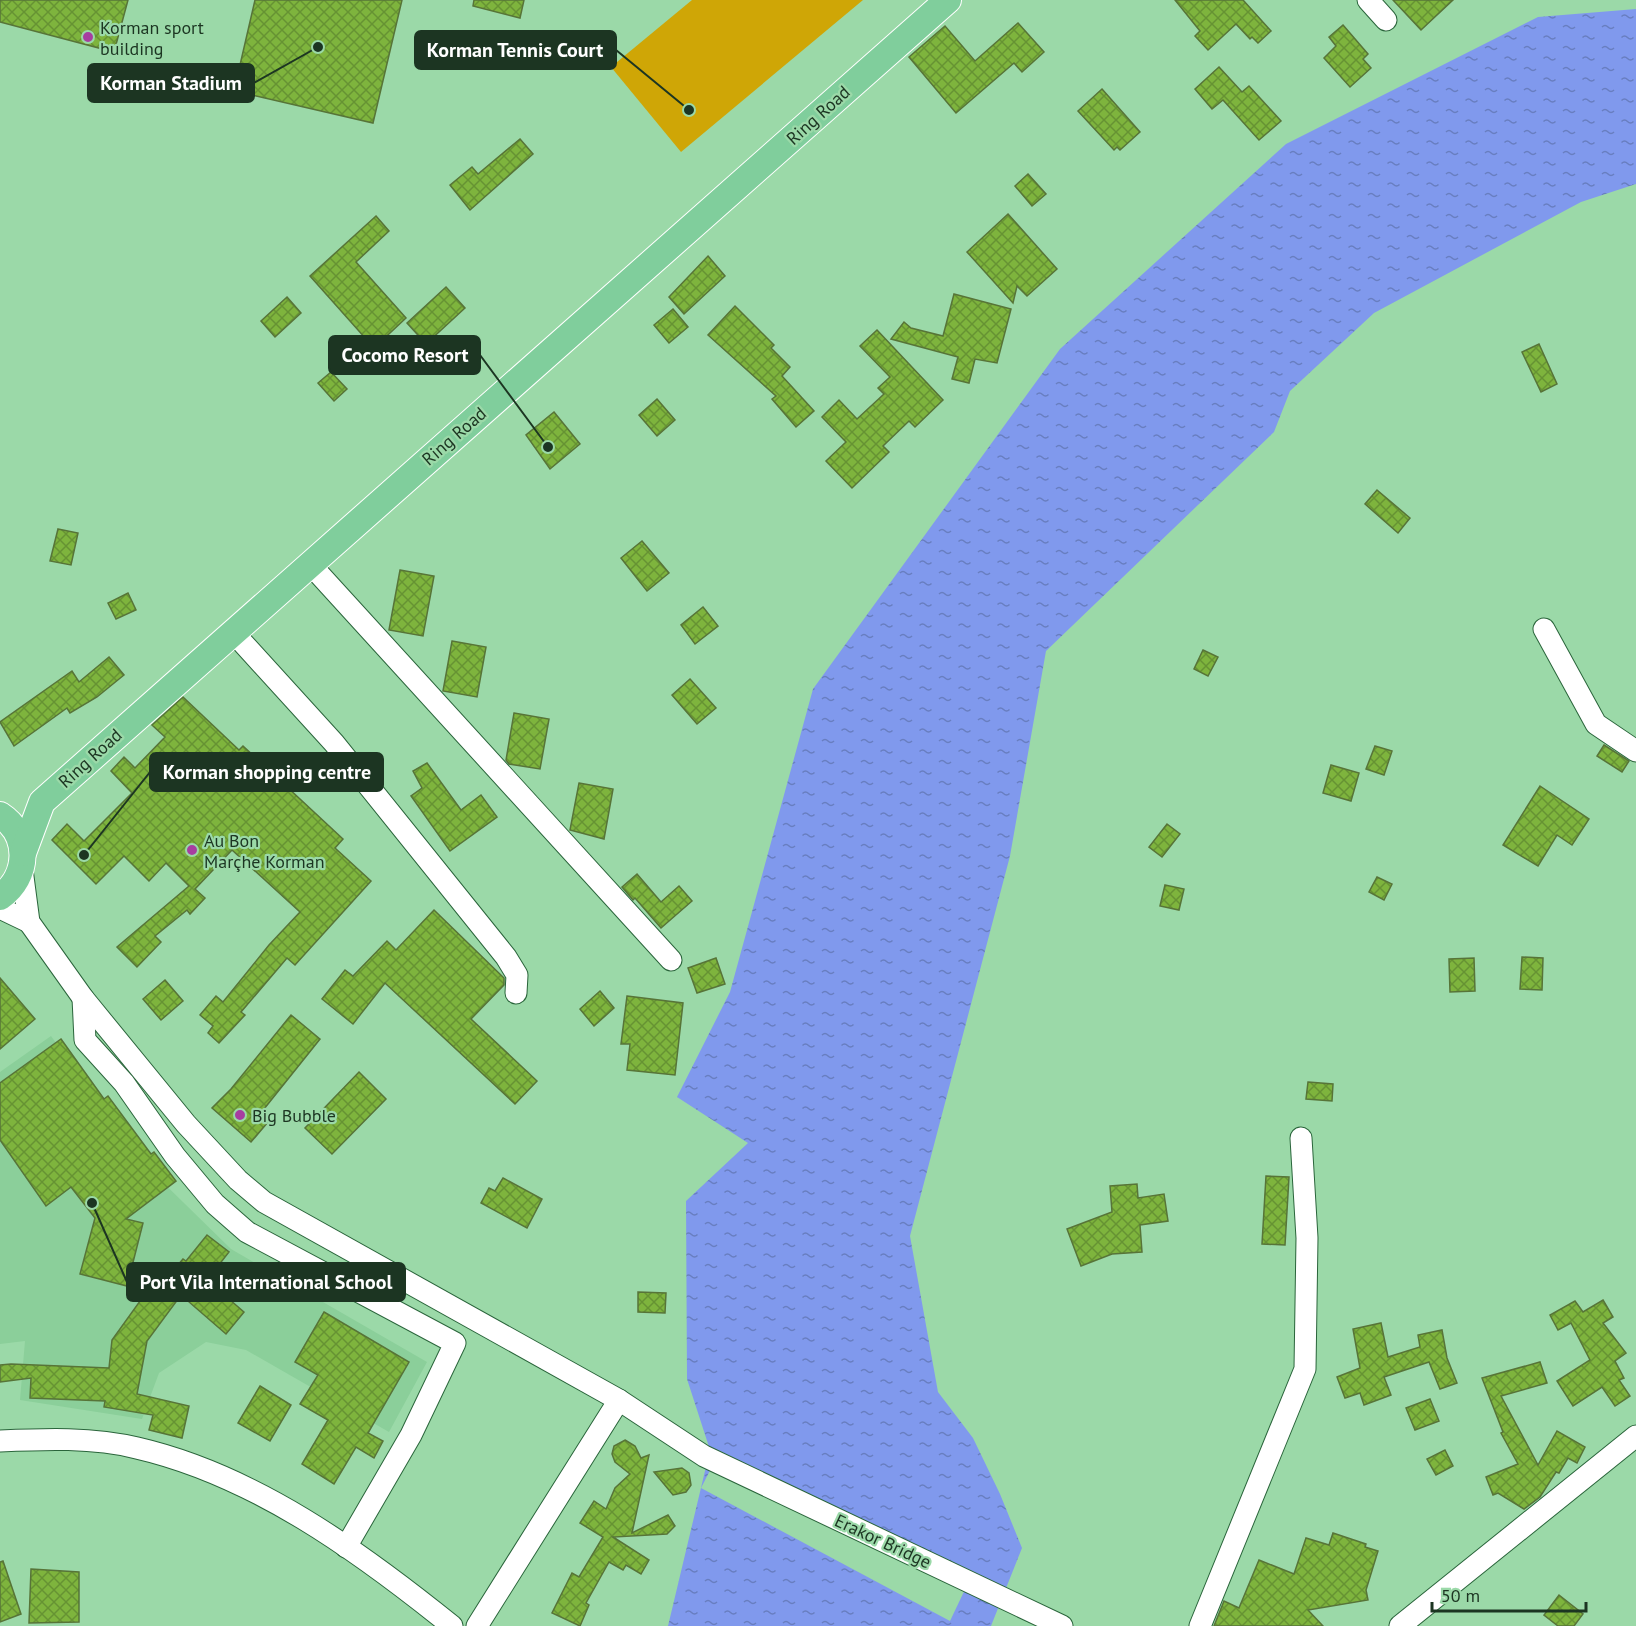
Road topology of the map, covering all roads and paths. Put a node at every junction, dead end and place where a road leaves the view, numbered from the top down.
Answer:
1 (948, 0) edge
2 (1368, 0) edge
3 (1386, 20) dead end
4 (310, 564) junction
5 (1544, 628) dead end
6 (232, 631) junction
7 (1636, 751) edge
8 (42, 802) junction
9 (0, 809) edge
10 (0, 815) edge
11 (22, 861) junction
12 (0, 897) edge
13 (0, 908) edge
14 (29, 922) junction
15 (671, 960) dead end
16 (516, 993) dead end
17 (83, 998) junction
18 (1301, 1137) dead end
19 (211, 1151) junction
20 (188, 1171) junction
21 (269, 1205) junction
22 (247, 1232) junction
23 (319, 1234) junction
24 (365, 1259) junction
25 (304, 1264) junction
26 (361, 1293) junction
27 (451, 1306) junction
28 (433, 1331) junction
29 (619, 1400) junction
30 (1636, 1436) edge
31 (0, 1441) edge
32 (346, 1547) junction
33 (452, 1626) edge
34 (477, 1626) edge
35 (1062, 1626) edge
36 (1200, 1626) edge
37 (1400, 1626) edge

1 - 4 main road, Ring Road
2 - 3 street
4 - 6 main road, Ring Road
4 - 15 street
5 - 7 street
6 - 8 main road, Ring Road
6 - 16 street
8 - 9 main road, Ring Road
8 - 11 main road, Ring Road
10 - 11 main road
11 - 12 main road, Ring Road
11 - 14 street
13 - 14 street
14 - 17 street, Erakor Bridge
17 - 19 street, Erakor Bridge
17 - 20 street
18 - 36 street
19 - 20 street
19 - 21 street, Erakor Bridge
20 - 22 street
21 - 22 street
21 - 23 street, Erakor Bridge
22 - 25 street
23 - 24 street, Erakor Bridge
23 - 25 street
24 - 26 street
24 - 27 street, Erakor Bridge
25 - 26 street
26 - 28 street
27 - 28 street
27 - 29 street, Erakor Bridge
28 - 32 street
29 - 34 street
29 - 35 street, Erakor Bridge
30 - 37 street
31 - 32 street
32 - 33 street

